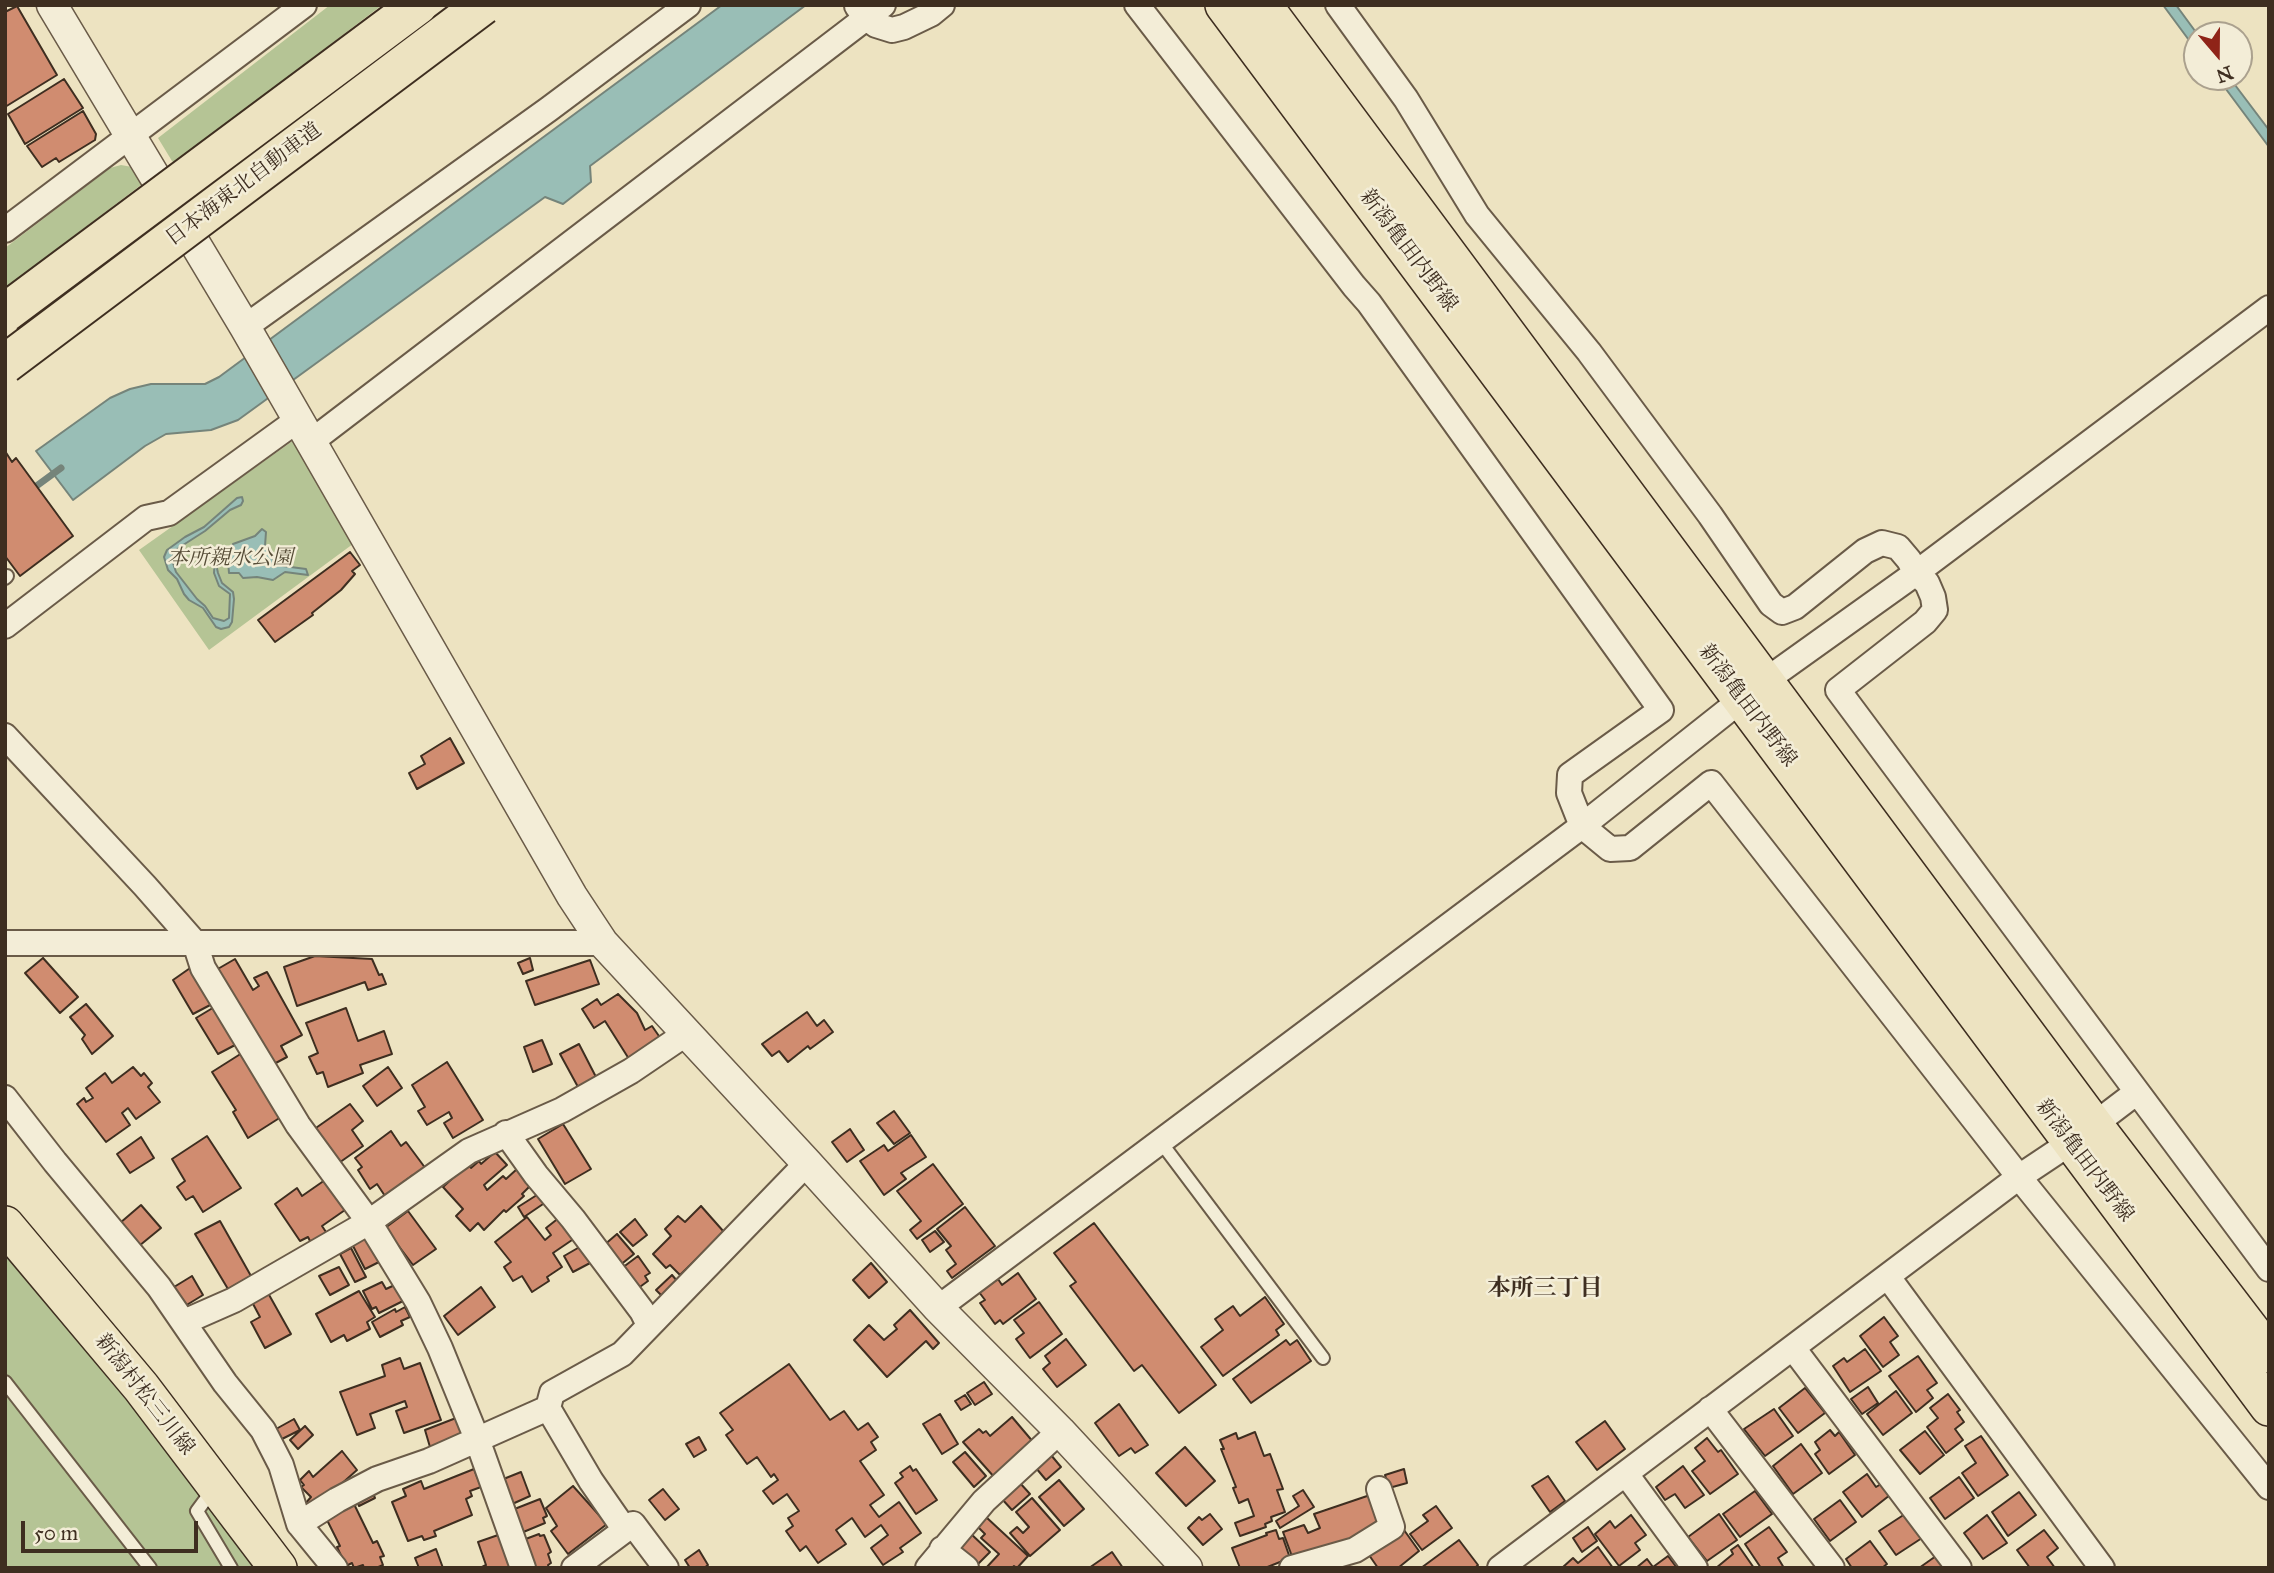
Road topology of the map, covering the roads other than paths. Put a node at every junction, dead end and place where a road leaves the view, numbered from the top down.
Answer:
1 (52, 5) edge
2 (304, 5) edge
3 (418, 5) edge
4 (483, 5) edge
5 (688, 5) edge
6 (942, 5) edge
7 (1137, 5) edge
8 (1224, 5) edge
9 (1263, 5) edge
10 (1338, 5) edge
11 (868, 9) edge
12 (130, 135) junction
13 (5, 230) edge
14 (2269, 309) edge
15 (5, 313) edge
16 (245, 327) junction
17 (5, 364) edge
18 (306, 430) junction
19 (1916, 573) junction
20 (5, 626) edge
21 (1753, 690) junction
22 (5, 736) edge
23 (1582, 826) junction
24 (5, 943) edge
25 (195, 943) junction
26 (603, 943) junction
27 (687, 1033) junction
28 (2137, 1092) junction
29 (5, 1098) edge
30 (506, 1133) junction
31 (2082, 1134) junction
32 (1160, 1141) junction
33 (807, 1163) junction
34 (2019, 1177) junction
35 (369, 1222) junction
36 (5, 1225) edge
37 (2269, 1269) edge
38 (1888, 1277) junction
39 (938, 1308) junction
40 (184, 1322) junction
41 (649, 1325) junction
42 (1793, 1348) junction
43 (2269, 1354) edge
44 (1323, 1358) dead end
45 (5, 1382) edge
46 (2269, 1407) edge
47 (548, 1408) junction
48 (1710, 1409) junction
49 (1060, 1431) junction
50 (477, 1439) junction
51 (1626, 1474) junction
52 (215, 1485) junction
53 (2269, 1487) edge
54 (1379, 1489) dead end
55 (299, 1524) junction
56 (625, 1530) junction
57 (935, 1558) edge
58 (1361, 1559) edge
59 (150, 1568) edge
60 (231, 1568) edge
61 (278, 1568) edge
62 (335, 1568) edge
63 (523, 1568) edge
64 (574, 1568) edge
65 (666, 1568) edge
66 (966, 1568) edge
67 (1187, 1568) edge
68 (1292, 1568) edge
69 (1500, 1568) edge
70 (1695, 1568) edge
71 (1832, 1568) edge
72 (1959, 1568) edge
73 (2102, 1568) edge

1 - 12 street
2 - 12 street
3 - 15 highway, 日本海東北自動車道, bridge
4 - 17 highway, 日本海東北自動車道, bridge
5 - 16 street
6 - 11 street
7 - 23 street
8 - 21 main road, 新潟亀田内野線
9 - 21 main road, 新潟亀田内野線
10 - 19 street
11 - 18 street
12 - 13 street
12 - 16 street
14 - 19 street
16 - 18 street
18 - 20 street
18 - 26 street
19 - 21 street
19 - 28 street
21 - 23 street
21 - 31 main road, 新潟亀田内野線
22 - 25 street
23 - 32 street
23 - 34 street
24 - 25 street
25 - 26 street
25 - 35 street
26 - 27 street
27 - 30 street
27 - 33 street
28 - 31 street
28 - 37 street
29 - 40 street
30 - 35 street
30 - 41 street
31 - 34 street
31 - 43 main road, 新潟亀田内野線
31 - 46 main road, 新潟亀田内野線
32 - 39 street
32 - 44 lane
33 - 39 street
33 - 41 street
34 - 38 street
34 - 53 street
35 - 40 street
35 - 50 street
36 - 52 main road, 新潟村松三川線
38 - 42 street
38 - 73 street
39 - 49 street
40 - 55 street
41 - 47 street
42 - 48 street
42 - 72 street
45 - 59 lane
47 - 50 street
47 - 56 street
48 - 51 street
48 - 71 street
49 - 57 street
49 - 67 street
50 - 55 street
50 - 63 street
51 - 69 street
51 - 70 street
52 - 60 lane
52 - 61 main road, 新潟村松三川線
54 - 58 street
55 - 62 street
56 - 64 street
56 - 65 street
57 - 66 street
58 - 68 street

